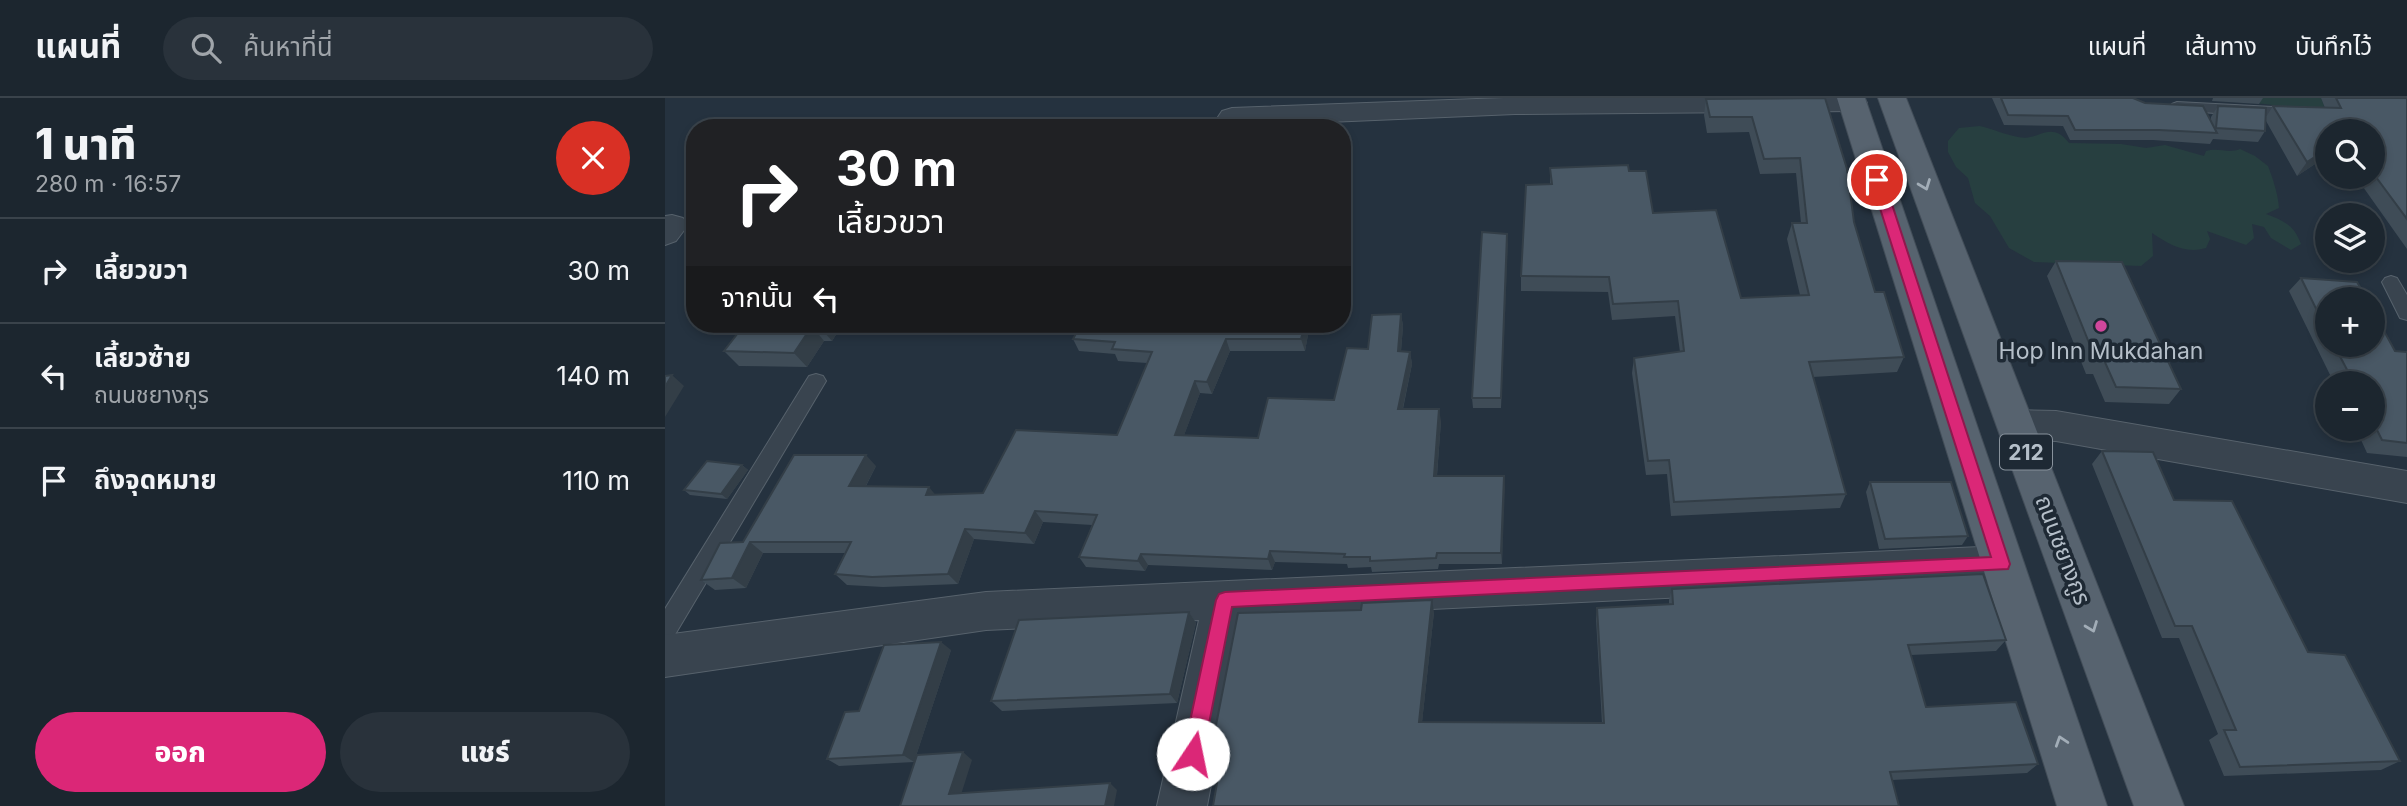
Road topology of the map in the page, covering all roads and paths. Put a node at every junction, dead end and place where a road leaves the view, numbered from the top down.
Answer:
1 (1892, 98) edge
2 (1852, 101) edge
3 (2166, 107) edge
4 (2273, 112) edge
5 (1232, 117) dead end
6 (2391, 282) dead end
7 (2407, 313) edge
8 (816, 381) dead end
9 (2016, 425) junction
10 (2407, 487) edge
11 (2002, 564) junction
12 (1225, 600) junction
13 (665, 631) edge
14 (665, 656) edge
15 (1182, 806) edge
16 (2082, 806) edge
17 (2159, 806) edge

1 -> 9 main road, ถนนชยางกูร / 212
2 - 5 street
2 - 11 main road, 212
3 - 4 lane
6 - 7 lane
8 - 13 lane
9 - 10 street
9 -> 17 main road, ถนนชยางกูร / 212
11 - 12 street
16 -> 11 main road, 212
12 - 14 street
12 - 15 street

